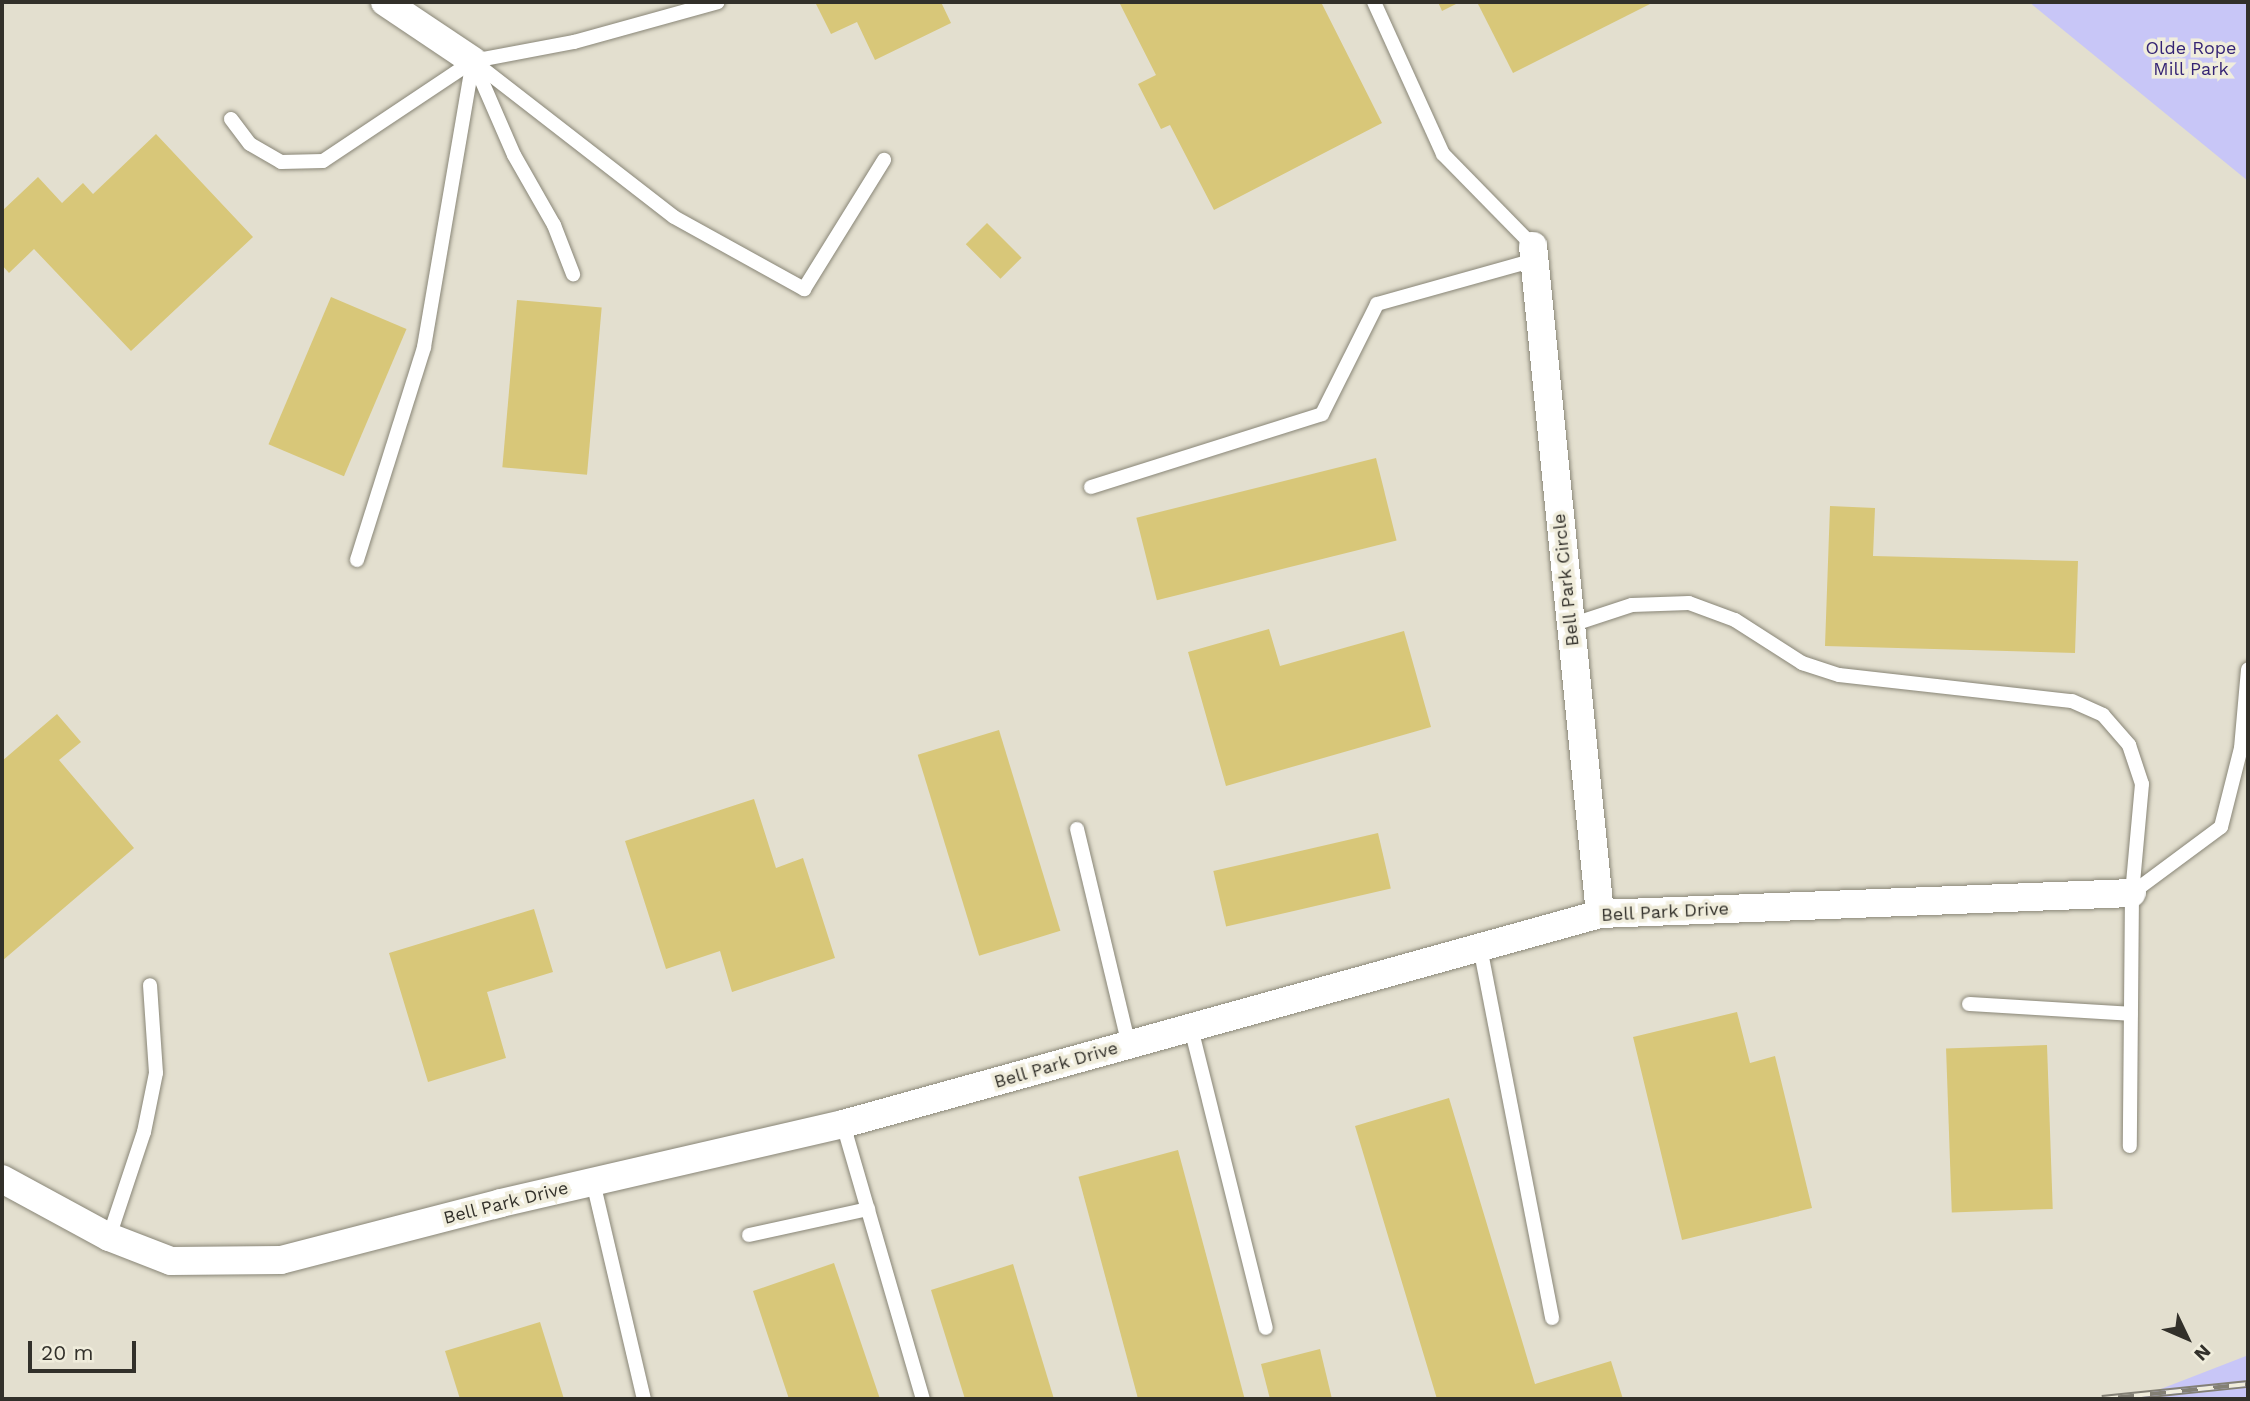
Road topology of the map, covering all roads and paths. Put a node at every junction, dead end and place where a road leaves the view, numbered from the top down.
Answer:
1 (385, 2) edge
2 (718, 2) edge
3 (1374, 2) edge
4 (473, 61) junction
5 (231, 119) dead end
6 (884, 160) dead end
7 (1534, 253) junction
8 (573, 274) dead end
9 (1091, 487) dead end
10 (357, 560) dead end
11 (1571, 625) junction
12 (2248, 668) edge
13 (2246, 695) edge
14 (1077, 829) dead end
15 (2132, 893) junction
16 (1600, 914) junction
17 (1480, 947) junction
18 (150, 985) dead end
19 (1969, 1003) dead end
20 (2131, 1014) junction
21 (1191, 1028) junction
22 (1129, 1045) junction
23 (843, 1124) junction
24 (2130, 1146) dead end
25 (2, 1179) edge
26 (593, 1182) junction
27 (868, 1209) junction
28 (748, 1235) dead end
29 (109, 1237) junction
30 (1552, 1318) dead end
31 (1266, 1328) dead end
32 (644, 1399) edge
33 (923, 1399) edge

1 - 4 street
2 - 4 lane
3 - 7 lane
4 - 5 lane
4 - 6 lane
4 - 8 lane
4 - 10 lane
7 - 9 lane
7 - 11 street, Bell Park Circle
11 - 15 lane
11 - 16 street, Bell Park Circle
12 - 13 lane
13 - 15 lane
14 - 22 lane
15 - 16 street, Bell Park Drive
15 - 20 lane
16 - 17 street, Bell Park Drive
17 - 21 street, Bell Park Drive
17 - 30 lane
18 - 29 lane
19 - 20 lane
20 - 24 lane
21 - 22 street, Bell Park Drive
21 - 31 lane
22 - 23 street, Bell Park Drive
23 - 26 street, Bell Park Drive
23 - 27 lane
25 - 29 street, Bell Park Drive
26 - 29 street, Bell Park Drive
26 - 32 lane
27 - 28 lane
27 - 33 lane

